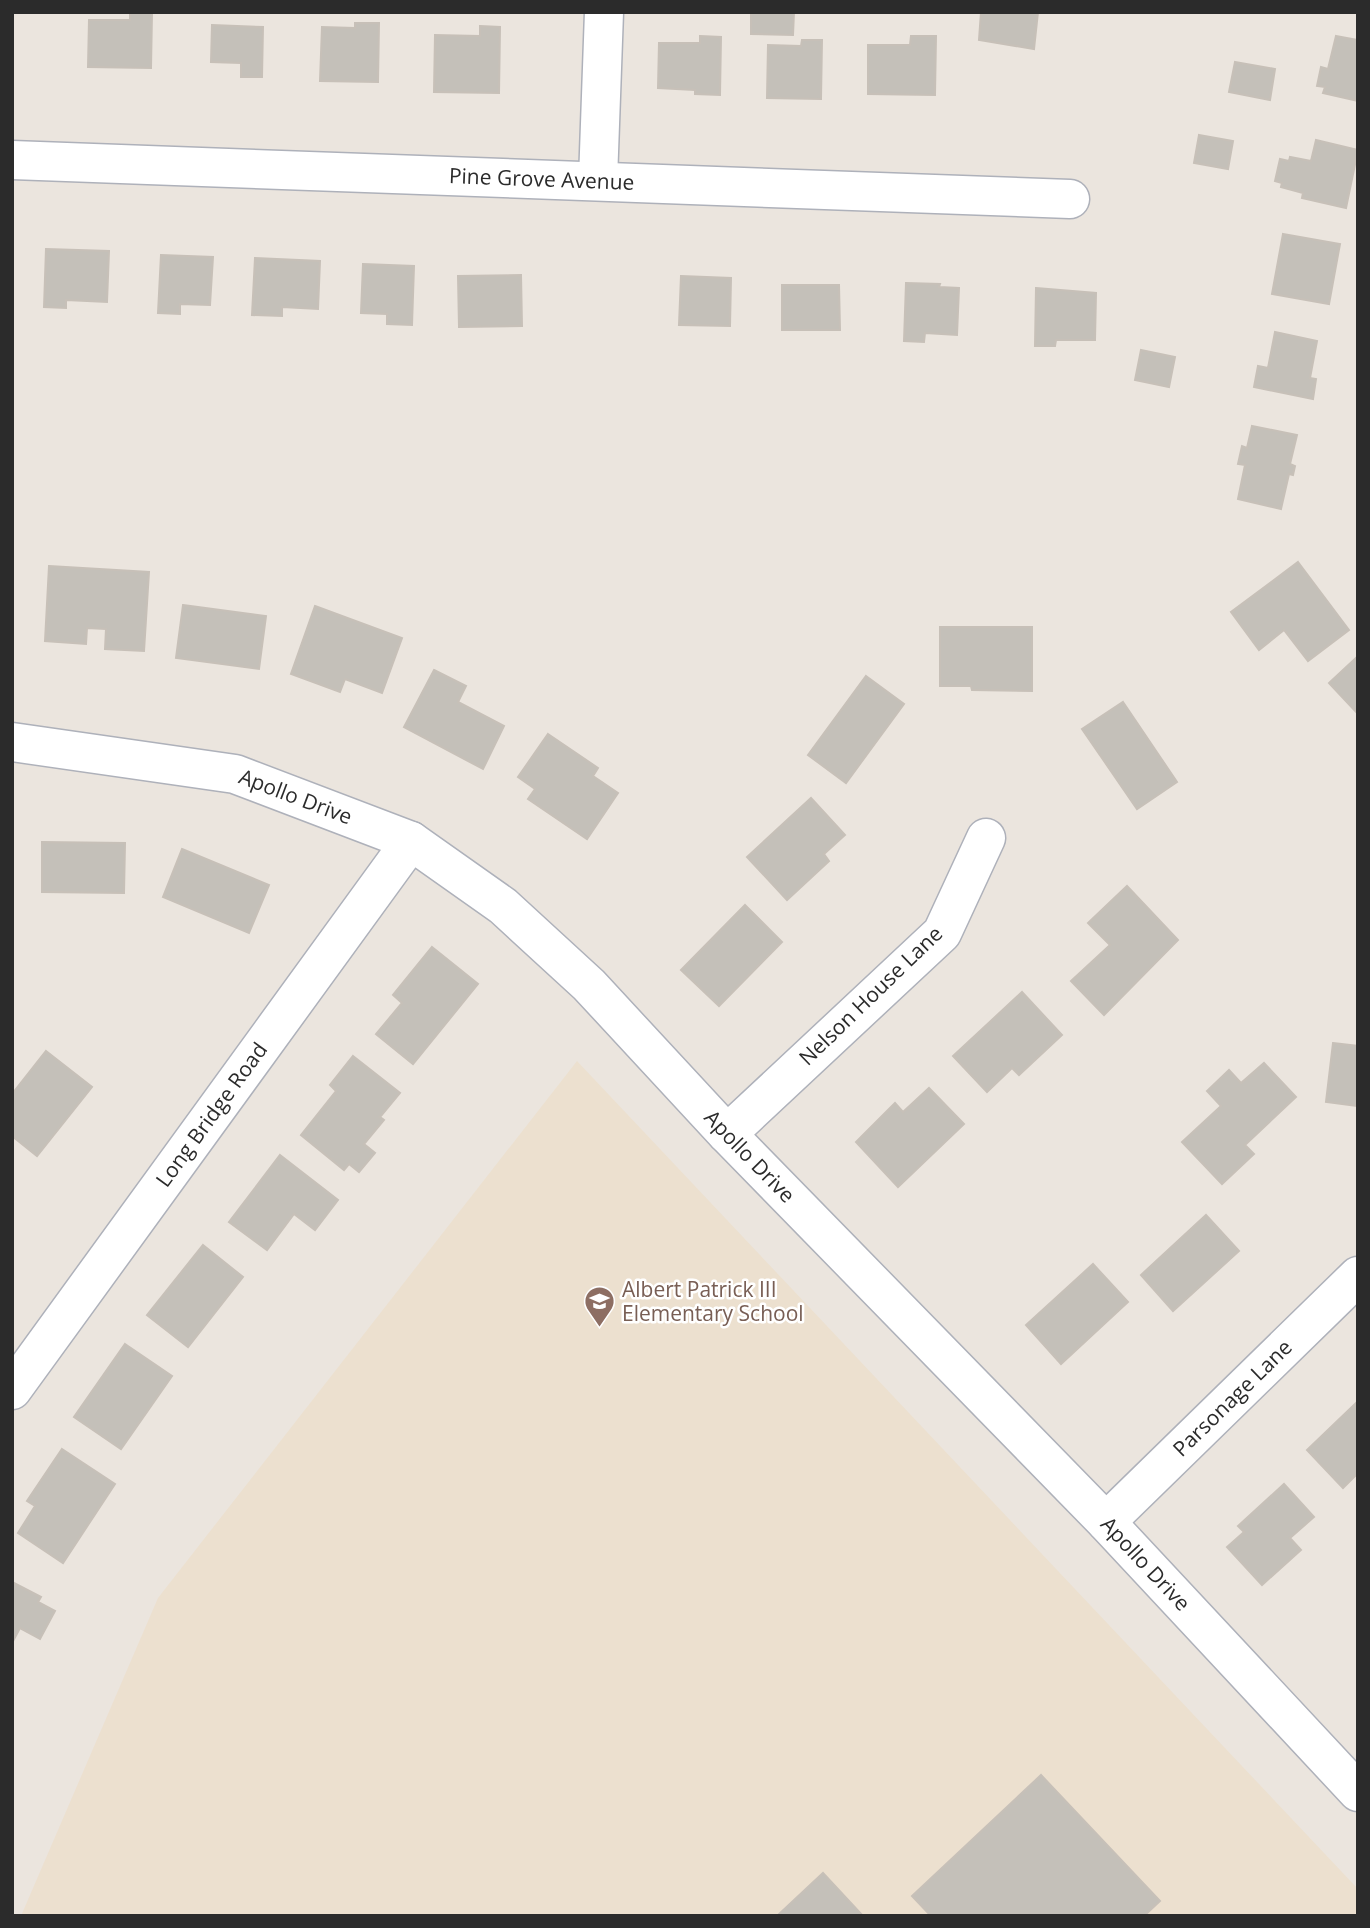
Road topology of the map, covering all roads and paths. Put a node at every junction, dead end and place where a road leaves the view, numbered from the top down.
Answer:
1 (604, 12) edge
2 (12, 160) edge
3 (598, 180) junction
4 (1070, 199) dead end
5 (12, 742) edge
6 (986, 838) dead end
7 (411, 841) junction
8 (727, 1134) junction
9 (1358, 1276) edge
10 (12, 1390) edge
11 (1106, 1522) junction
12 (1358, 1792) edge

1 - 3 street
2 - 3 street, Pine Grove Avenue
3 - 4 street, Pine Grove Avenue
5 - 7 street, Apollo Drive
6 - 8 street, Nelson House Lane
7 - 8 street, Apollo Drive
7 - 10 street, Long Bridge Road
8 - 11 street, Apollo Drive
9 - 11 street, Parsonage Lane
11 - 12 street, Apollo Drive

